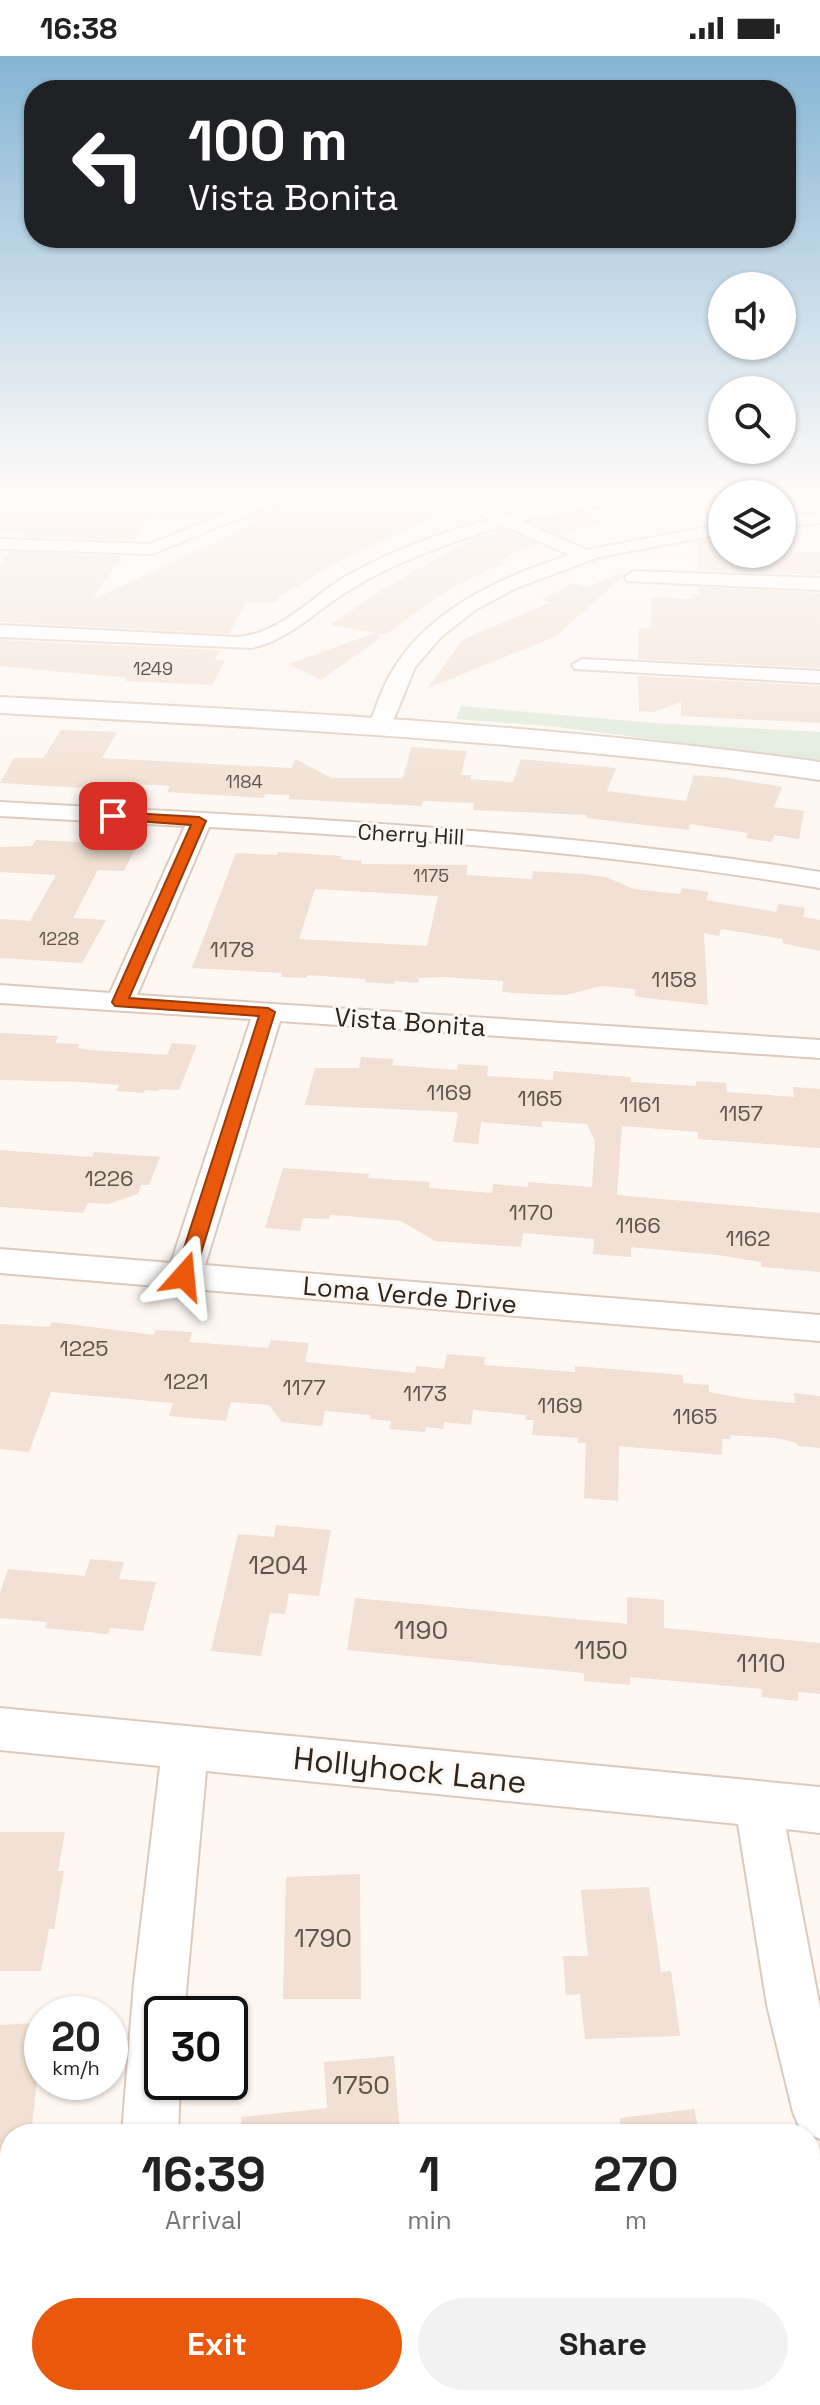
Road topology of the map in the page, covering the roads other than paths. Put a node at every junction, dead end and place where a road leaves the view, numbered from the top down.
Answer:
1 (319, 603) edge
2 (481, 603) edge
3 (0, 631) edge
4 (582, 665) dead end
5 (820, 677) edge
6 (0, 705) edge
7 (380, 726) junction
8 (820, 771) edge
9 (0, 809) edge
10 (199, 821) junction
11 (820, 880) edge
12 (0, 994) edge
13 (120, 1002) junction
14 (268, 1012) junction
15 (820, 1049) edge
16 (0, 1261) edge
17 (184, 1276) junction
18 (820, 1328) edge
19 (0, 1729) edge
20 (185, 1748) junction
21 (758, 1804) junction
22 (820, 1810) edge
23 (820, 2112) edge
24 (151, 2124) edge

1 - 3 street
2 - 7 street
4 - 5 street
6 - 7 main road
7 - 8 main road
9 - 10 street, Cherry Hill
10 - 11 street, Cherry Hill
10 - 13 street
12 - 13 street, Vista Bonita
13 - 14 street, Vista Bonita
14 - 15 street, Vista Bonita
14 - 17 street
16 - 17 street, Loma Verde Drive
17 - 18 street, Loma Verde Drive
19 - 20 street, Hollyhock Lane
20 - 21 street, Hollyhock Lane
20 - 24 street
21 - 22 street, Hollyhock Lane
21 - 23 street

